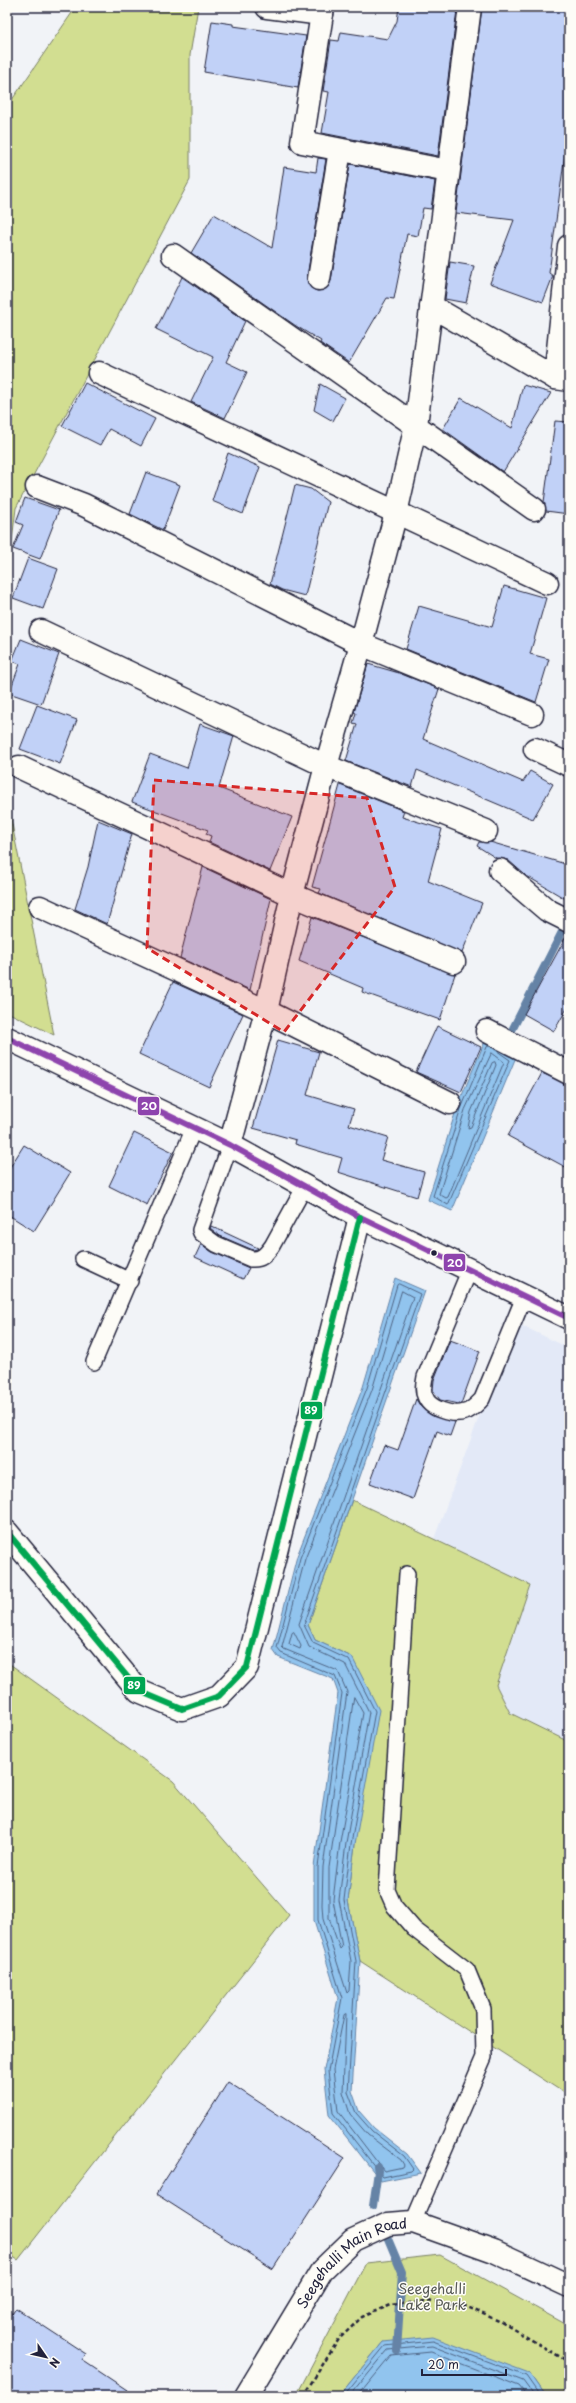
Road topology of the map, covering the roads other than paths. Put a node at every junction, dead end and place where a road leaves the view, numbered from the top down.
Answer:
1 (267, 7) edge
2 (470, 7) edge
3 (322, 10) edge
4 (340, 150) junction
5 (448, 170) junction
6 (569, 246) edge
7 (173, 255) dead end
8 (319, 279) dead end
9 (431, 306) junction
10 (99, 373) dead end
11 (562, 379) edge
12 (416, 425) junction
13 (37, 487) dead end
14 (534, 509) dead end
15 (396, 513) junction
16 (547, 583) dead end
17 (41, 631) dead end
18 (361, 644) junction
19 (532, 714) dead end
20 (535, 749) dead end
21 (569, 765) edge
22 (326, 766) junction
23 (20, 767) dead end
24 (486, 830) dead end
25 (500, 870) dead end
26 (292, 895) junction
27 (40, 907) dead end
28 (569, 921) edge
29 (454, 962) dead end
30 (266, 1011) junction
31 (487, 1031) dead end
32 (7, 1038) edge
33 (569, 1073) edge
34 (450, 1103) dead end
35 (194, 1128) junction
36 (230, 1145) junction
37 (304, 1186) junction
38 (360, 1217) junction
39 (83, 1259) dead end
40 (470, 1269) junction
41 (130, 1281) junction
42 (524, 1297) junction
43 (569, 1318) edge
44 (94, 1362) dead end
45 (7, 1532) edge
46 (407, 1574) dead end
47 (413, 2222) junction
48 (569, 2286) edge
49 (246, 2396) edge

1 - 3 street
2 - 5 street
3 - 4 street
4 - 5 street
4 - 8 street
5 - 9 street
6 - 11 street
7 - 12 street
9 - 11 street
9 - 12 street
10 - 15 street
12 - 14 street
12 - 15 street
13 - 18 street
15 - 16 street
15 - 18 street
17 - 22 street
18 - 19 street
18 - 22 street
20 - 21 street
22 - 24 street
22 - 26 street
23 - 26 street
25 - 28 street
26 - 29 street
26 - 30 street
27 - 30 street
30 - 34 street
30 - 36 street
31 - 33 street
32 - 35 street
35 - 36 street
35 - 41 lane
36 - 37 street
36 - 37 lane
37 - 38 street
38 - 40 street
38 - 45 street
39 - 41 lane
40 - 42 street
40 - 42 lane
41 - 44 lane
42 - 43 street
46 - 47 lane
47 - 48 street, Seegehalli Main Road
47 - 49 street, Seegehalli Main Road

